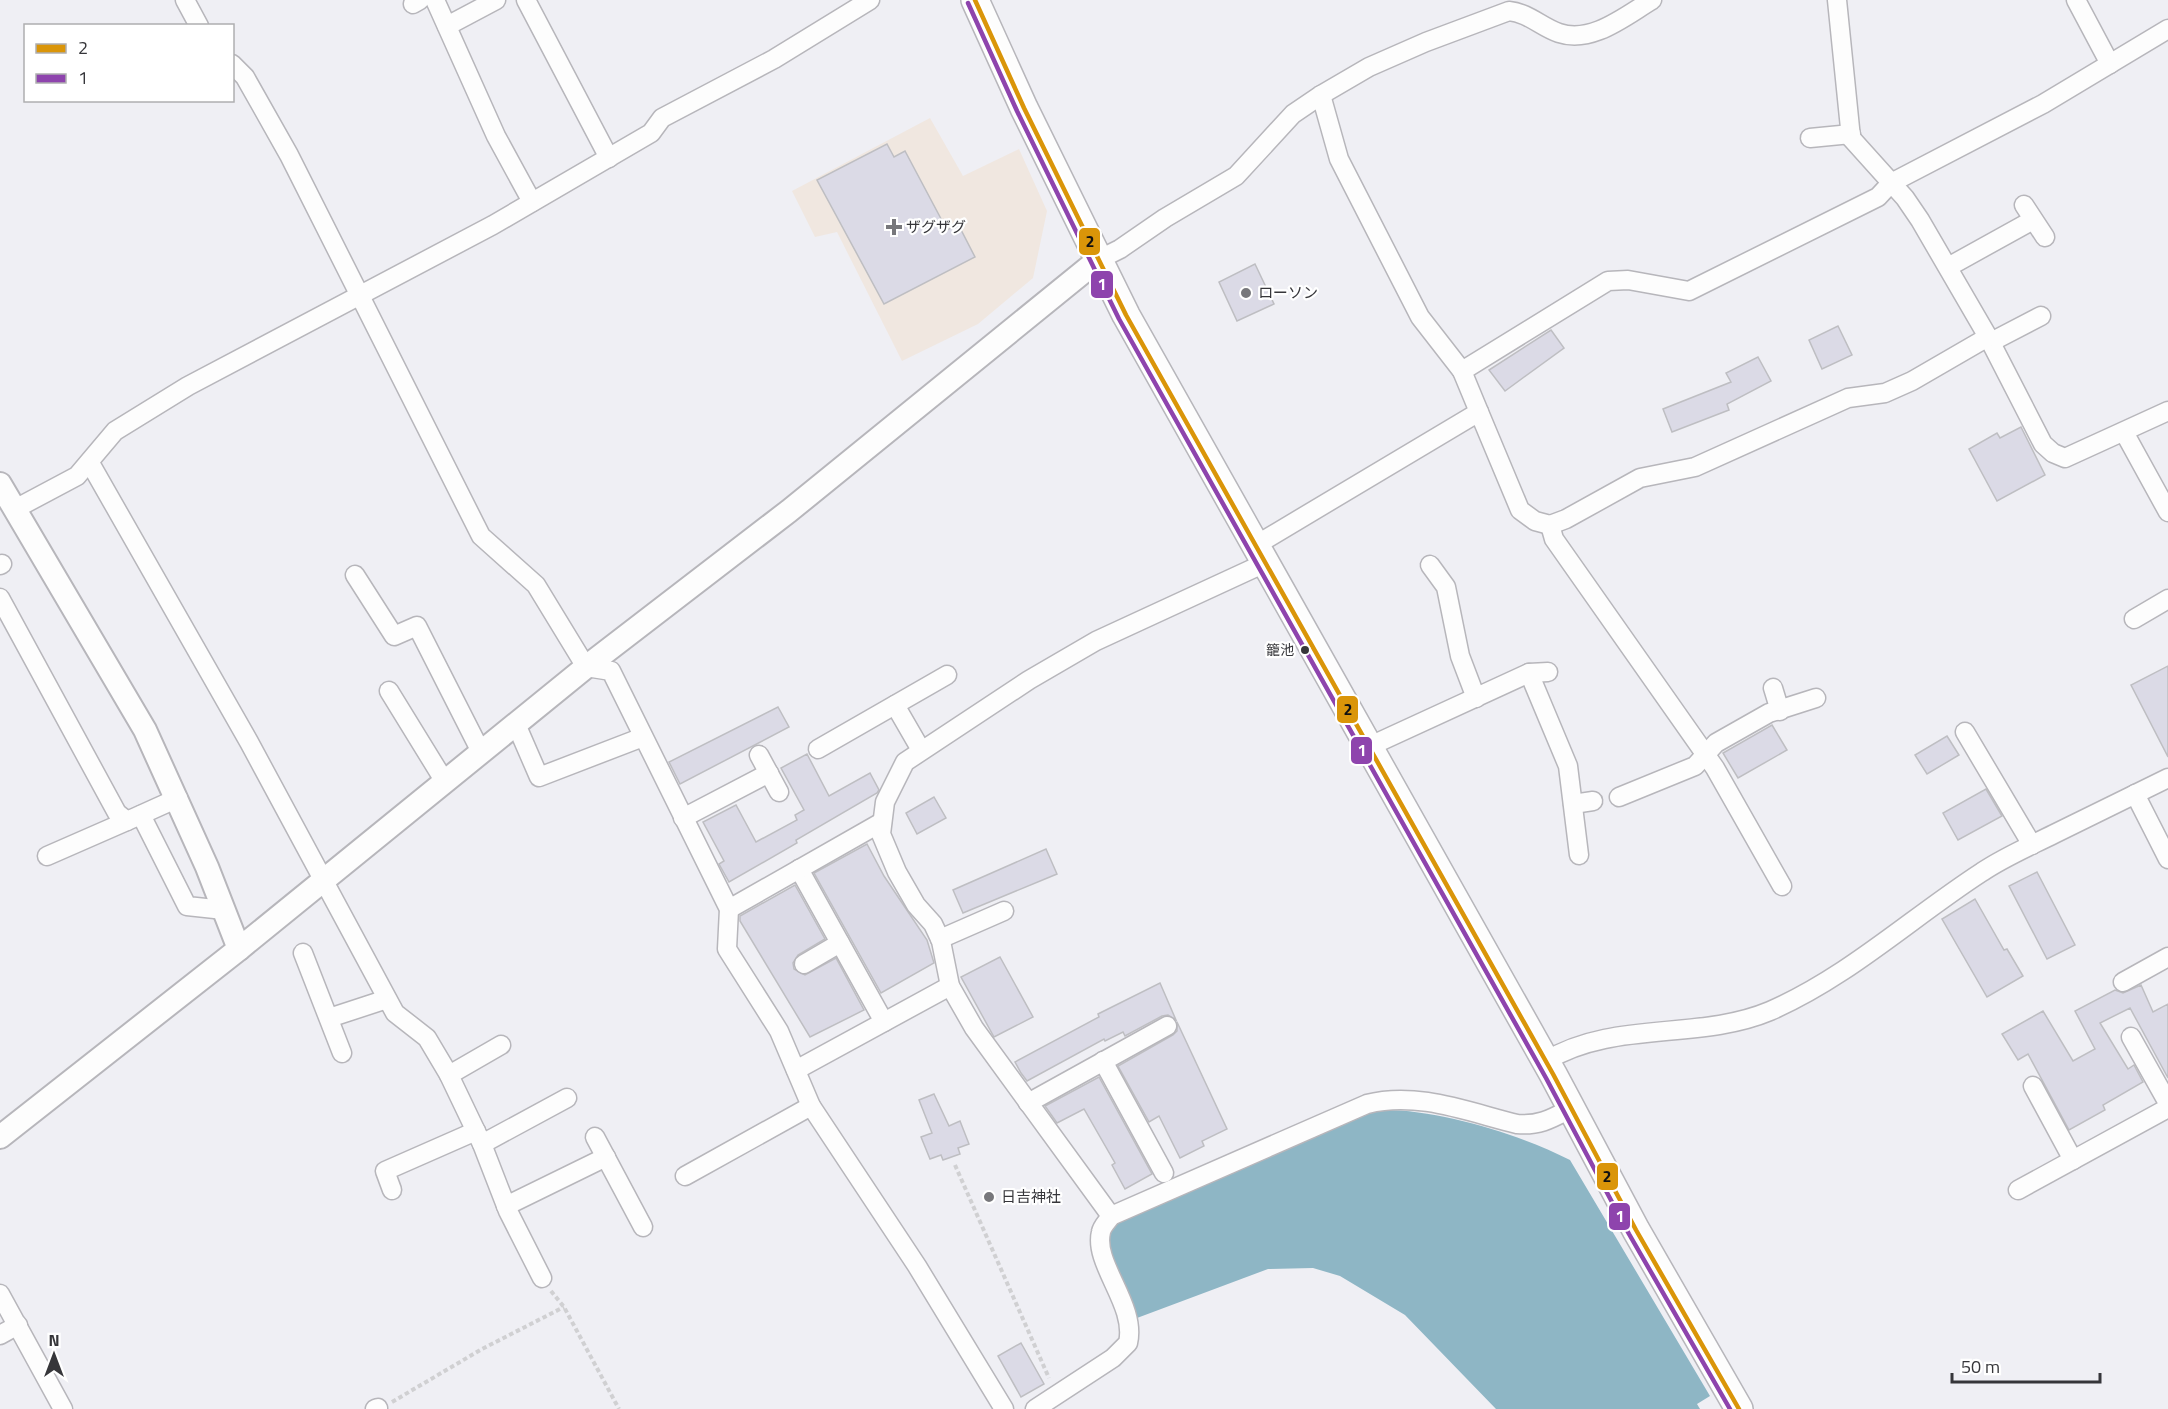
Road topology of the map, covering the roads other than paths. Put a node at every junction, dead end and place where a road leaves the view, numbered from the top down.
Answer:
1 (185, 0) edge
2 (435, 0) edge
3 (496, 0) edge
4 (526, 0) edge
5 (870, 0) edge
6 (975, 0) edge
7 (1652, 0) edge
8 (1837, 0) edge
9 (2076, 0) edge
10 (1498, 8) edge
11 (198, 24) edge
12 (447, 26) junction
13 (2168, 29) edge
14 (2110, 64) junction
15 (234, 66) edge
16 (1321, 95) junction
17 (1851, 134) junction
18 (1809, 138) dead end
19 (609, 158) junction
20 (1891, 183) junction
21 (532, 202) junction
22 (2045, 237) dead end
23 (1098, 260) junction
24 (1948, 267) junction
25 (362, 296) junction
26 (2041, 316) dead end
27 (1990, 340) junction
28 (1461, 371) junction
29 (2168, 411) edge
30 (1479, 412) junction
31 (2124, 432) junction
32 (90, 463) junction
33 (0, 484) edge
34 (15, 509) junction
35 (2168, 512) edge
36 (1550, 525) junction
37 (1260, 554) junction
38 (1430, 565) dead end
39 (356, 575) dead end
40 (0, 598) edge
41 (2168, 599) edge
42 (2134, 619) dead end
43 (586, 667) junction
44 (1548, 672) dead end
45 (1529, 673) junction
46 (947, 675) dead end
47 (1773, 688) dead end
48 (389, 691) dead end
49 (1476, 698) junction
50 (1816, 698) dead end
51 (895, 705) junction
52 (1780, 711) junction
53 (516, 724) junction
54 (1965, 732) dead end
55 (643, 737) junction
56 (1368, 747) junction
57 (818, 749) dead end
58 (921, 750) junction
59 (482, 752) junction
60 (1706, 754) junction
61 (759, 755) dead end
62 (769, 773) junction
63 (2168, 778) edge
64 (445, 782) junction
65 (780, 792) dead end
66 (2135, 794) junction
67 (1619, 797) dead end
68 (178, 798) junction
69 (1593, 801) dead end
70 (1573, 804) junction
71 (134, 818) junction
72 (683, 818) junction
73 (882, 822) junction
74 (2032, 844) junction
75 (1579, 855) dead end
76 (47, 856) dead end
77 (2168, 860) edge
78 (799, 869) junction
79 (323, 881) junction
80 (1782, 886) dead end
81 (729, 909) junction
82 (224, 910) junction
83 (1004, 911) dead end
84 (940, 939) junction
85 (840, 943) junction
86 (238, 949) junction
87 (303, 953) dead end
88 (2168, 957) edge
89 (804, 963) dead end
90 (2123, 982) dead end
91 (950, 986) junction
92 (387, 999) junction
93 (328, 1018) junction
94 (884, 1022) junction
95 (1167, 1026) dead end
96 (2132, 1037) dead end
97 (501, 1046) dead end
98 (342, 1053) dead end
99 (1103, 1061) junction
100 (1546, 1061) junction
101 (796, 1070) junction
102 (449, 1075) junction
103 (2033, 1086) dead end
104 (567, 1098) dead end
105 (1028, 1103) junction
106 (2168, 1105) edge
107 (811, 1106) junction
108 (1570, 1109) junction
109 (0, 1137) edge
110 (595, 1137) dead end
111 (479, 1138) junction
112 (606, 1157) junction
113 (2073, 1160) junction
114 (1164, 1173) dead end
115 (685, 1176) dead end
116 (392, 1190) dead end
117 (2018, 1190) dead end
118 (506, 1206) junction
119 (1111, 1216) junction
120 (643, 1227) dead end
121 (542, 1278) road end
122 (0, 1294) edge
123 (18, 1325) junction
124 (0, 1335) edge
125 (1060, 1402) edge
126 (63, 1409) edge
127 (1004, 1409) edge
128 (1035, 1409) edge
129 (1739, 1409) edge

1 - 11 street
2 - 12 street
3 - 12 street
4 - 19 street
5 - 19 street
6 - 23 main road
7 - 10 street
8 - 17 street
9 - 14 street
10 - 16 street
12 - 21 street
13 - 14 street
14 - 20 street
15 - 25 street
16 - 23 street
16 - 28 street
17 - 18 street
17 - 20 street
19 - 21 street
20 - 24 street
20 - 28 street
21 - 25 street
22 - 24 street
23 - 37 main road
23 - 43 street
24 - 27 street
25 - 32 street
25 - 43 street
26 - 27 street
27 - 31 street
27 - 36 street
28 - 30 street
29 - 31 street
30 - 36 street
30 - 37 street
31 - 35 street
32 - 34 street
32 - 79 street
33 - 34 street
34 - 68 street
36 - 60 street
37 - 56 main road
37 - 58 street
38 - 49 street
39 - 59 street
40 - 71 street
41 - 42 street
43 - 53 street
43 - 55 street
44 - 45 street
45 - 49 street
45 - 70 street
46 - 51 street
47 - 52 street
48 - 64 street
49 - 56 street
50 - 52 street
51 - 57 street
51 - 58 street
52 - 60 street
53 - 55 street
53 - 59 street
54 - 74 street
55 - 72 street
56 - 100 main road
58 - 73 street
59 - 64 street
60 - 67 street
60 - 80 street
61 - 62 street
62 - 65 street
62 - 72 street
63 - 66 street
64 - 79 street
66 - 74 street
66 - 77 street
68 - 71 street
68 - 82 street
69 - 70 street
70 - 75 street
71 - 76 street
71 - 82 street
72 - 81 street
73 - 78 street
73 - 84 street
74 - 100 street
78 - 81 street
78 - 85 street
79 - 86 street
79 - 92 street
81 - 101 street
82 - 86 street
83 - 84 street
84 - 91 street
85 - 89 street
85 - 94 street
86 - 109 street
87 - 93 street
88 - 90 street
91 - 94 street
91 - 105 street
92 - 93 street
92 - 102 street
93 - 98 street
94 - 101 street
95 - 99 street
96 - 106 street
97 - 102 street
99 - 105 street
99 - 114 street
100 - 108 main road
101 - 107 street
102 - 111 street
103 - 113 street
104 - 111 street
105 - 119 street
106 - 113 street
107 - 115 street
107 - 127 street
108 - 119 street
108 - 129 main road
110 - 112 street
111 - 116 street
111 - 118 street
112 - 118 street
112 - 120 street
113 - 117 street
118 - 121 street
119 - 125 street
122 - 123 street
123 - 124 street
123 - 126 street
125 - 128 street

